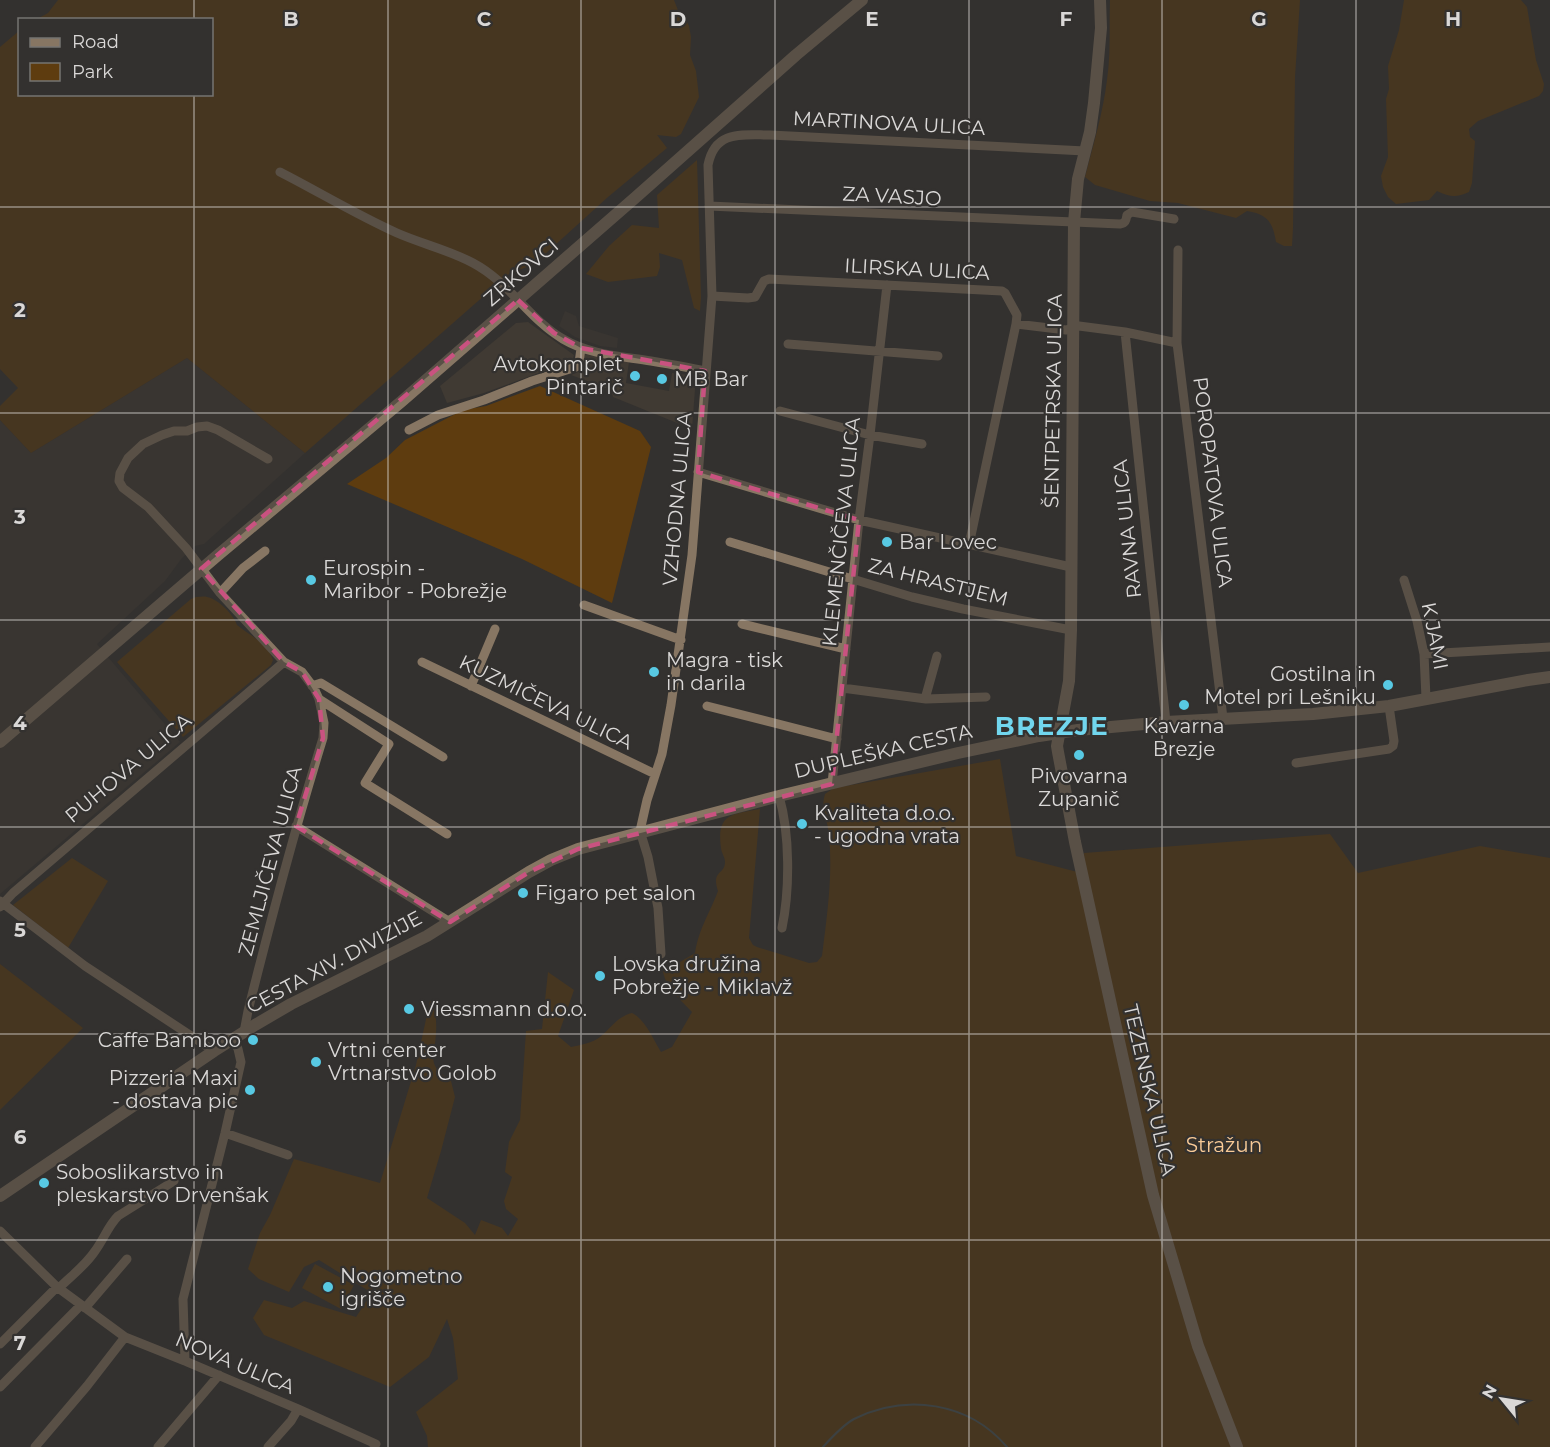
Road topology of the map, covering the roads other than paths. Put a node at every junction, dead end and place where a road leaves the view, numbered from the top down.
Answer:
1 (862, 0) edge
2 (1100, 0) edge
3 (1085, 151) junction
4 (708, 165) joint
5 (280, 172) dead end
6 (709, 206) junction
7 (1174, 219) dead end
8 (1074, 222) junction
9 (1178, 250) dead end
10 (886, 285) junction
11 (712, 296) junction
12 (518, 300) junction
13 (1016, 324) junction
14 (1073, 328) junction
15 (1125, 332) junction
16 (1177, 343) junction
17 (788, 344) dead end
18 (581, 348) junction
19 (879, 351) junction
20 (938, 356) dead end
21 (705, 371) junction
22 (780, 411) dead end
23 (409, 430) dead end
24 (870, 435) junction
25 (922, 444) dead end
26 (268, 459) dead end
27 (698, 472) junction
28 (859, 520) junction
29 (730, 542) dead end
30 (969, 545) junction
31 (265, 551) dead end
32 (1071, 567) junction
33 (201, 569) junction
34 (853, 580) junction
35 (1404, 580) dead end
36 (220, 593) junction
37 (584, 605) dead end
38 (742, 624) dead end
39 (495, 629) dead end
40 (1071, 630) junction
41 (681, 640) junction
42 (1550, 647) edge
43 (846, 648) junction
44 (1424, 654) junction
45 (937, 656) dead end
46 (284, 662) junction
47 (422, 662) dead end
48 (1550, 677) edge
49 (312, 686) junction
50 (471, 686) junction
51 (842, 688) junction
52 (986, 697) dead end
53 (1426, 698) junction
54 (319, 699) junction
55 (925, 699) junction
56 (707, 706) dead end
57 (1389, 706) junction
58 (1223, 718) junction
59 (1166, 722) junction
60 (1059, 734) junction
61 (837, 739) junction
62 (0, 742) edge
63 (443, 757) dead end
64 (1296, 763) dead end
65 (655, 774) junction
66 (832, 784) junction
67 (779, 796) junction
68 (296, 826) junction
69 (640, 831) junction
70 (447, 834) dead end
71 (1, 903) edge
72 (450, 922) junction
73 (782, 928) dead end
74 (661, 954) dead end
75 (244, 1032) junction
76 (233, 1039) junction
77 (214, 1051) junction
78 (225, 1133) junction
79 (288, 1155) dead end
80 (174, 1181) dead end
81 (0, 1196) edge
82 (0, 1231) edge
83 (127, 1258) dead end
84 (58, 1287) junction
85 (83, 1306) junction
86 (125, 1337) junction
87 (0, 1344) edge
88 (185, 1361) junction
89 (219, 1375) junction
90 (0, 1387) edge
91 (298, 1409) junction
92 (375, 1446) edge
93 (35, 1447) edge
94 (158, 1447) edge
95 (268, 1447) edge
96 (1237, 1447) edge

1 - 12 street, ZRKOVCI
2 - 3 street, ŠENTPETRSKA ULICA
3 - 4 street, MARTINOVA ULICA
3 - 8 street, ŠENTPETRSKA ULICA
4 - 6 street, VZHODNA ULICA
5 - 12 street
6 - 8 street, ZA VASJO
6 - 11 street, VZHODNA ULICA
7 - 8 street, ZA VASJO
8 - 14 street, ŠENTPETRSKA ULICA
9 - 16 street, POROPATOVA ULICA
10 - 11 street, ILIRSKA ULICA
10 - 13 street, ILIRSKA ULICA
10 - 19 street, KLEMENČIČEVA ULICA
11 - 21 street, VZHODNA ULICA
12 - 18 street
12 - 33 street, ZRKOVCI
13 - 14 street
13 - 30 street
14 - 15 street
14 - 32 street, ŠENTPETRSKA ULICA
15 - 16 street
15 - 59 street, RAVNA ULICA
16 - 58 street, POROPATOVA ULICA
17 - 19 street
18 - 21 street
18 - 23 street
19 - 20 street
19 - 24 street, KLEMENČIČEVA ULICA
21 - 27 street, VZHODNA ULICA
22 - 24 street
24 - 25 street
24 - 28 street, KLEMENČIČEVA ULICA
26 - 33 street, ZEMLJIČEVA ULICA
27 - 28 street
27 - 41 street, VZHODNA ULICA
28 - 30 street
28 - 34 street, KLEMENČIČEVA ULICA
29 - 34 street, ZA HRASTJEM
30 - 32 street
31 - 36 street
32 - 40 street, ŠENTPETRSKA ULICA
33 - 36 street, ZEMLJIČEVA ULICA
33 - 62 street
34 - 40 street, ZA HRASTJEM
34 - 43 street, KLEMENČIČEVA ULICA
35 - 44 street, K JAMI
36 - 46 street, ZEMLJIČEVA ULICA
37 - 41 street
38 - 43 street
39 - 50 street
40 - 60 street, ŠENTPETRSKA ULICA
41 - 65 street, VZHODNA ULICA
42 - 44 street
43 - 51 street, KLEMENČIČEVA ULICA
44 - 53 street, K JAMI
45 - 55 street
46 - 49 street, ZEMLJIČEVA ULICA
46 - 71 street, PUHOVA ULICA
47 - 50 street, KUZMIČEVA ULICA
48 - 53 street, DUPLEŠKA CESTA
49 - 54 street, ZEMLJIČEVA ULICA
49 - 63 street
50 - 65 street, KUZMIČEVA ULICA
51 - 55 street
51 - 61 street, KLEMENČIČEVA ULICA
52 - 55 street
53 - 57 street, DUPLEŠKA CESTA
54 - 68 street, ZEMLJIČEVA ULICA
54 - 70 street, ZEMLJIČEVA ULICA
56 - 61 street
57 - 58 street, DUPLEŠKA CESTA
57 - 64 street
58 - 59 street, DUPLEŠKA CESTA
59 - 60 street, DUPLEŠKA CESTA
60 - 66 street, DUPLEŠKA CESTA
60 - 96 street, TEZENSKA ULICA
61 - 66 street, KLEMENČIČEVA ULICA
65 - 69 street, VZHODNA ULICA
66 - 67 street, DUPLEŠKA CESTA
67 - 69 street, DUPLEŠKA CESTA
67 - 73 street
68 - 72 street
68 - 75 street, ZEMLJIČEVA ULICA
69 - 72 street, CESTA XIV. DIVIZIJE
69 - 74 street
71 - 77 street
72 - 75 street, CESTA XIV. DIVIZIJE
75 - 76 street, CESTA XIV. DIVIZIJE
76 - 77 street, CESTA XIV. DIVIZIJE
76 - 78 street
77 - 81 street, CESTA XIV. DIVIZIJE
78 - 79 street
78 - 88 street
80 - 84 street
82 - 84 street, NOVA ULICA
83 - 85 street
84 - 85 street, NOVA ULICA
84 - 87 street
85 - 86 street, NOVA ULICA
85 - 90 street
86 - 88 street, NOVA ULICA
86 - 93 street
88 - 89 street, NOVA ULICA
89 - 91 street, NOVA ULICA
89 - 94 street
91 - 92 street, NOVA ULICA
91 - 95 street

